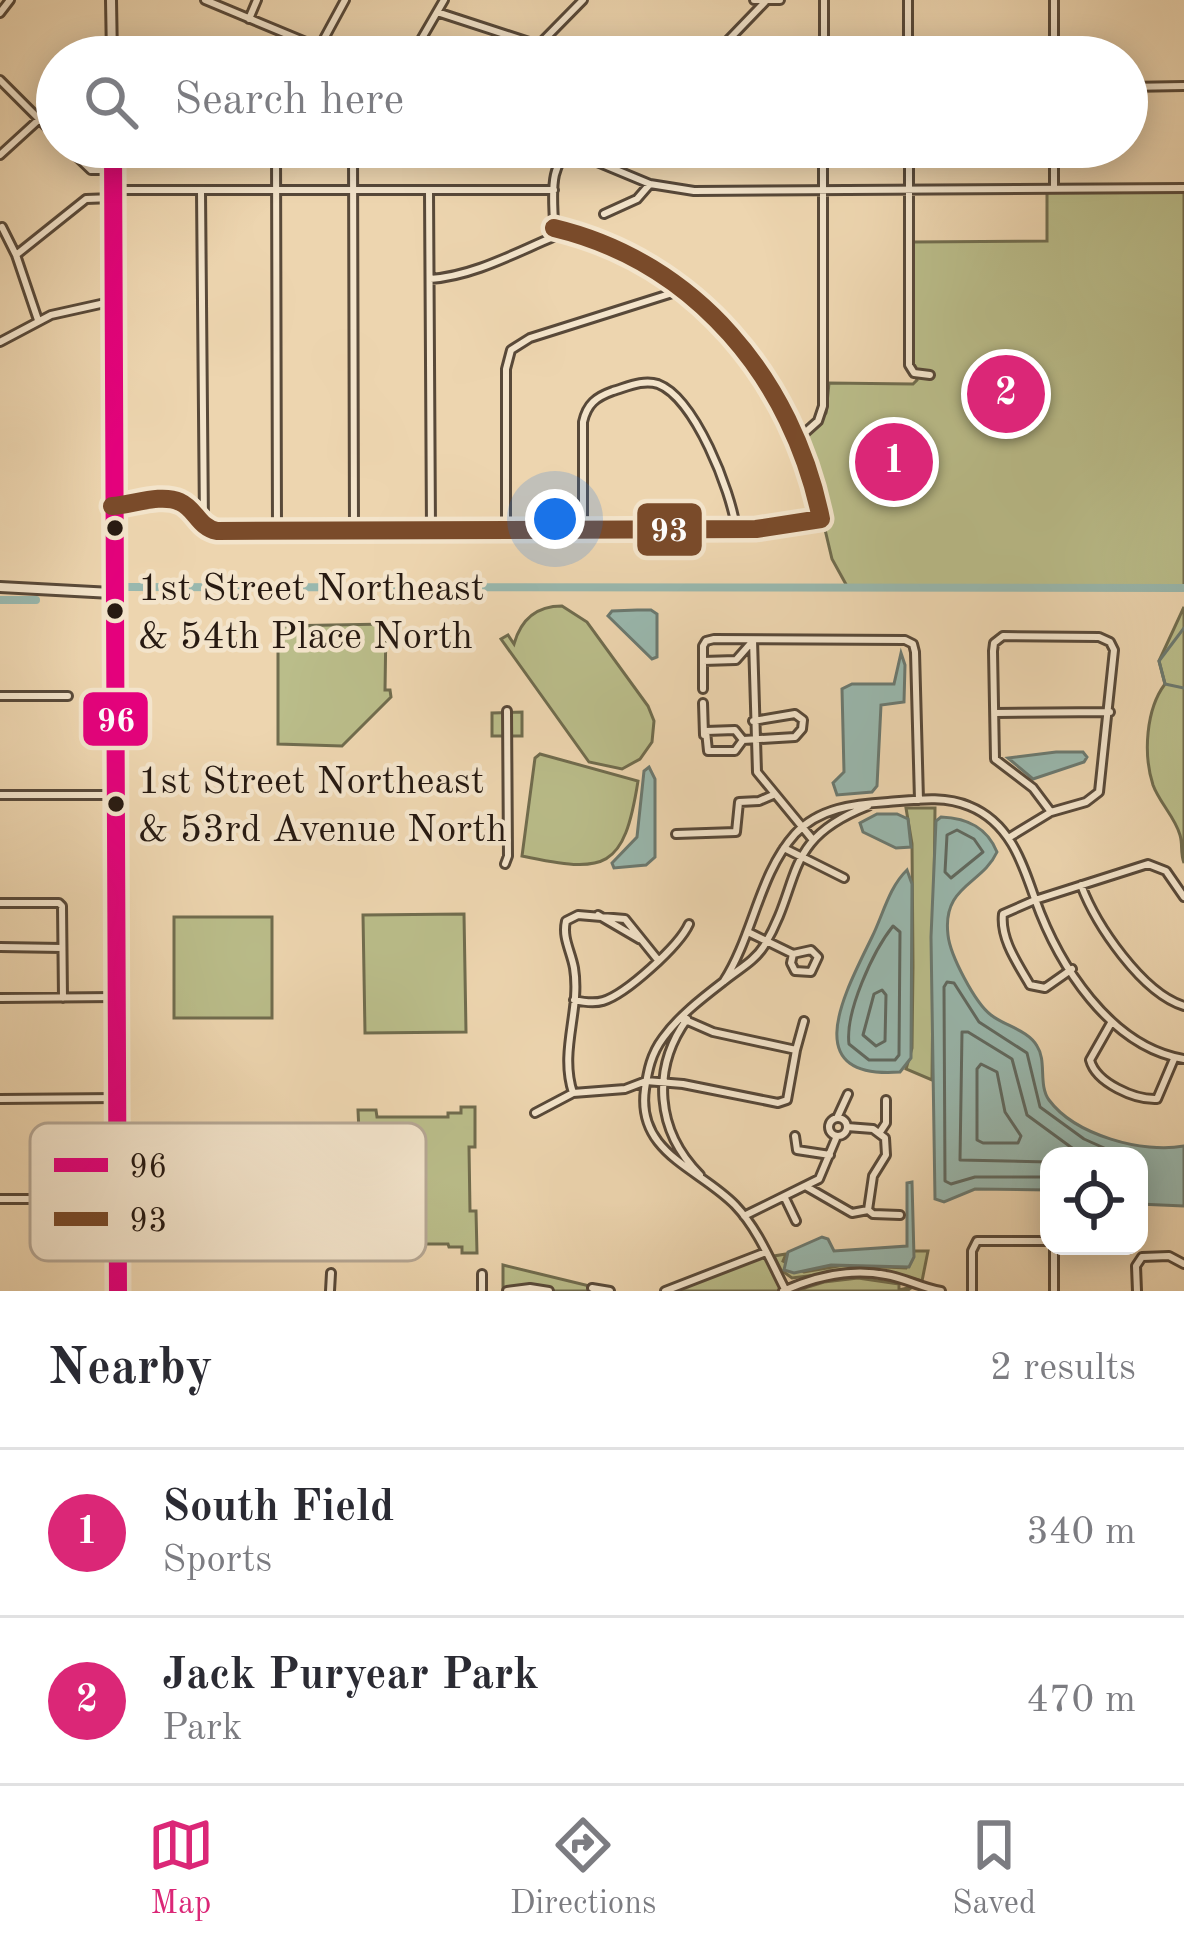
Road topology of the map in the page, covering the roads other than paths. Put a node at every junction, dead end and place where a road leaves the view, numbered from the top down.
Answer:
1 (10, 0) edge
2 (111, 0) edge
3 (205, 0) edge
4 (256, 0) edge
5 (344, 0) edge
6 (444, 0) edge
7 (583, 0) edge
8 (754, 0) edge
9 (780, 0) edge
10 (824, 0) edge
11 (908, 0) edge
12 (1054, 0) edge
13 (769, 1) edge
14 (437, 12) junction
15 (0, 13) edge
16 (249, 19) junction
17 (112, 36) edge
18 (292, 36) edge
19 (325, 36) edge
20 (423, 36) edge
21 (514, 36) edge
22 (547, 36) edge
23 (733, 36) edge
24 (824, 36) edge
25 (908, 36) edge
26 (1054, 36) edge
27 (0, 80) edge
28 (1184, 86) edge
29 (1148, 87) edge
30 (36, 116) edge
31 (36, 123) edge
32 (0, 154) edge
33 (90, 168) edge
34 (276, 168) edge
35 (353, 168) edge
36 (556, 168) edge
37 (614, 168) edge
38 (823, 168) edge
39 (909, 168) edge
40 (1054, 168) edge
41 (113, 170) joint
42 (650, 184) junction
43 (1054, 188) junction
44 (1184, 188) edge
45 (823, 189) junction
46 (909, 189) junction
47 (429, 190) junction
48 (554, 190) junction
49 (277, 191) junction
50 (353, 191) junction
51 (201, 192) junction
52 (113, 194) junction
53 (607, 210) dead end
54 (2, 227) edge
55 (554, 228) junction
56 (16, 255) junction
57 (430, 279) junction
58 (683, 290) junction
59 (114, 301) junction
60 (38, 320) junction
61 (0, 342) edge
62 (930, 375) dead end
63 (799, 438) junction
64 (203, 488) junction
65 (181, 502) junction
66 (112, 506) junction
67 (204, 526) junction
68 (736, 529) junction
69 (278, 530) junction
70 (354, 530) junction
71 (430, 530) junction
72 (506, 530) junction
73 (584, 530) junction
74 (0, 587) edge
75 (112, 593) junction
76 (753, 640) junction
77 (703, 661) junction
78 (704, 689) dead end
79 (0, 696) edge
80 (68, 696) dead end
81 (703, 703) dead end
82 (507, 712) dead end
83 (1110, 712) junction
84 (995, 713) junction
85 (753, 721) junction
86 (704, 736) junction
87 (754, 738) junction
88 (743, 740) junction
89 (0, 795) edge
90 (114, 795) junction
91 (772, 795) junction
92 (919, 800) junction
93 (876, 803) junction
94 (1051, 812) junction
95 (801, 828) junction
96 (676, 834) dead end
97 (1010, 837) junction
98 (813, 840) junction
99 (784, 848) junction
100 (800, 857) junction
101 (505, 865) dead end
102 (844, 878) dead end
103 (1082, 885) junction
104 (1184, 897) edge
105 (1035, 900) junction
106 (0, 903) edge
107 (689, 924) dead end
108 (750, 933) junction
109 (766, 940) junction
110 (0, 947) edge
111 (62, 948) junction
112 (793, 954) junction
113 (658, 960) junction
114 (1072, 969) junction
115 (724, 981) junction
116 (0, 998) edge
117 (63, 998) junction
118 (116, 998) junction
119 (574, 1000) junction
120 (1184, 1006) edge
121 (686, 1015) junction
122 (804, 1021) dead end
123 (1112, 1023) junction
124 (796, 1050) junction
125 (1174, 1058) junction
126 (1184, 1059) edge
127 (644, 1083) junction
128 (662, 1083) junction
129 (573, 1093) junction
130 (848, 1094) dead end
131 (117, 1098) junction
132 (0, 1099) edge
133 (886, 1100) dead end
134 (535, 1113) dead end
135 (837, 1118) junction
136 (117, 1123) edge
137 (847, 1127) junction
138 (880, 1132) junction
139 (795, 1136) dead end
140 (836, 1136) junction
141 (830, 1155) junction
142 (710, 1185) junction
143 (807, 1187) junction
144 (785, 1198) junction
145 (868, 1210) junction
146 (901, 1215) dead end
147 (744, 1216) junction
148 (796, 1221) dead end
149 (1040, 1243) edge
150 (766, 1252) junction
151 (1052, 1255) edge
152 (1184, 1264) edge
153 (331, 1274) dead end
154 (482, 1274) dead end
155 (592, 1288) dead end
156 (785, 1290) edge
157 (934, 1290) edge
158 (330, 1291) edge
159 (482, 1291) edge
160 (507, 1291) edge
161 (523, 1291) edge
162 (549, 1291) edge
163 (610, 1291) edge
164 (665, 1291) edge
165 (972, 1291) edge
166 (1054, 1291) edge
167 (1137, 1291) edge

1 - 15 street
2 - 17 street
3 - 16 street
4 - 16 street
5 - 19 street
6 - 14 street
7 - 22 street
8 - 13 street
9 - 13 street
10 - 24 street
11 - 25 street
12 - 26 street
13 - 23 street
14 - 20 street
14 - 21 street
16 - 18 street
27 - 30 street
28 - 29 street
31 - 32 street
33 - 41 street
34 - 49 street
35 - 50 street
36 - 48 street
37 - 42 street
38 - 45 street
39 - 46 street
40 - 43 street
41 - 52 street
42 - 45 street
42 - 53 street
43 - 44 street
43 - 46 street
45 - 46 street
45 - 63 street
46 - 62 street
47 - 48 street
47 - 50 street
47 - 57 street
48 - 55 street
49 - 50 street
49 - 51 street
49 - 69 street
50 - 70 street
51 - 52 street
51 - 64 street
52 - 56 street
52 - 59 street
54 - 56 street
55 - 57 street
55 - 58 street
56 - 60 street
57 - 71 street
58 - 63 street
58 - 72 street
59 - 60 street
59 - 66 street
60 - 61 street
63 - 68 street
64 - 65 street
64 - 67 street
65 - 66 street
65 - 67 street
66 - 75 street
67 - 69 street
68 - 73 street
68 - 73 street
69 - 70 street
70 - 71 street
71 - 72 street
72 - 73 street
74 - 75 street
75 - 90 street
76 - 77 street
76 - 77 street
76 - 85 street
76 - 92 street
77 - 78 street
79 - 80 street
81 - 86 street
82 - 101 street
83 - 84 street
83 - 84 street
83 - 94 street
84 - 94 street
85 - 87 street
85 - 87 street
86 - 88 street
86 - 88 street
87 - 88 street
87 - 91 street
89 - 90 street
90 - 118 street
91 - 95 street
91 - 96 street
92 - 93 street
92 - 97 street
93 - 95 street
93 - 98 street
94 - 97 street
95 - 98 street
95 - 99 street
97 - 105 street
98 - 100 street
99 - 100 street
99 - 108 street
100 - 102 street
100 - 109 street
103 - 104 street
103 - 105 street
103 - 120 street
105 - 114 street
105 - 114 street
106 - 111 street
107 - 113 street
108 - 109 street
108 - 115 street
109 - 112 street
109 - 115 street
110 - 111 street
111 - 117 street
112 - 112 street
113 - 119 street
113 - 119 street
114 - 123 street
115 - 121 street
116 - 117 street
117 - 118 street
118 - 131 street
119 - 129 street
121 - 124 street
121 - 127 street
121 - 128 street
122 - 124 street
123 - 125 street
123 - 125 street
124 - 128 street
125 - 126 street
127 - 128 street
127 - 129 street
127 - 142 street
128 - 142 street
129 - 134 street
130 - 135 street
131 - 132 street
131 - 136 street
133 - 138 street
135 - 137 street
135 - 140 street
137 - 138 street
137 - 140 street
138 - 145 street
139 - 141 street
140 - 141 street
141 - 143 street
142 - 147 street
143 - 144 street
143 - 145 street
144 - 147 street
144 - 148 street
145 - 146 street
147 - 150 street
149 - 165 street
150 - 156 street
150 - 164 street
151 - 166 street
152 - 167 street
153 - 158 street
154 - 159 street
155 - 163 street
156 - 157 street
160 - 161 street
161 - 162 street

